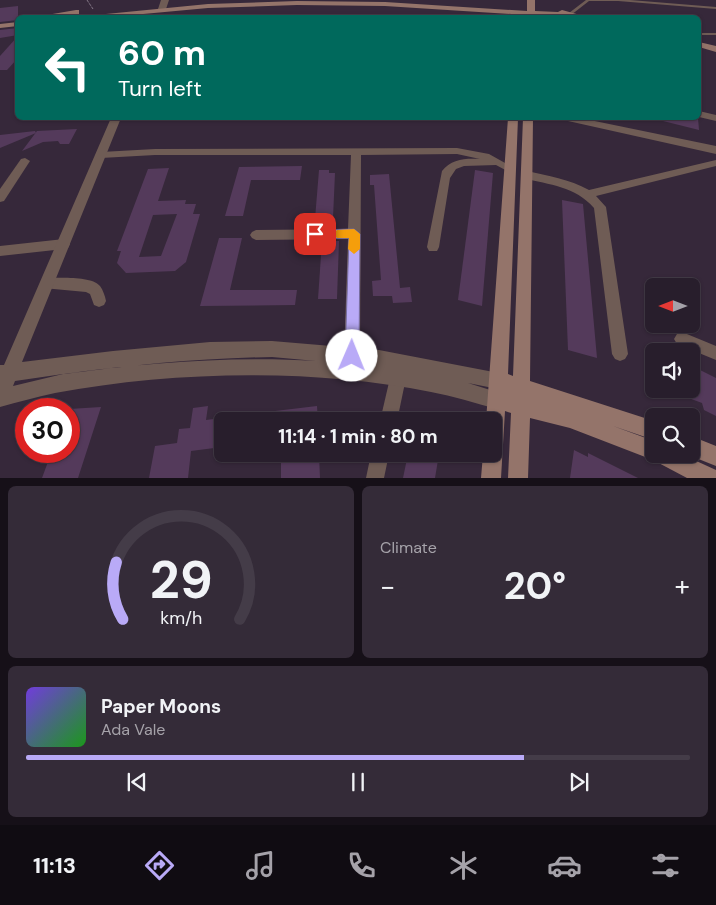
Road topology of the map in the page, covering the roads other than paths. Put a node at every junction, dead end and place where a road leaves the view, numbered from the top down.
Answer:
1 (252, 0) edge
2 (390, 0) edge
3 (588, 0) edge
4 (716, 8) edge
5 (162, 9) edge
6 (531, 10) edge
7 (521, 12) edge
8 (570, 14) junction
9 (59, 15) edge
10 (99, 15) edge
11 (574, 15) edge
12 (15, 20) edge
13 (0, 22) edge
14 (15, 24) edge
15 (0, 26) edge
16 (701, 34) edge
17 (716, 34) edge
18 (701, 45) edge
19 (716, 49) edge
20 (701, 114) edge
21 (716, 118) edge
22 (115, 120) edge
23 (513, 120) edge
24 (528, 120) edge
25 (577, 120) edge
26 (618, 120) edge
27 (716, 140) edge
28 (716, 150) edge
29 (356, 152) junction
30 (101, 155) junction
31 (25, 161) dead end
32 (716, 163) edge
33 (505, 166) junction
34 (527, 175) junction
35 (588, 194) junction
36 (0, 198) edge
37 (354, 234) junction
38 (256, 235) dead end
39 (64, 244) junction
40 (433, 247) dead end
41 (0, 251) edge
42 (48, 284) junction
43 (99, 301) dead end
44 (682, 339) dead end
45 (716, 352) edge
46 (620, 354) dead end
47 (352, 356) junction
48 (5, 373) edge
49 (398, 378) junction
50 (498, 380) junction
51 (522, 386) junction
52 (0, 397) edge
53 (497, 400) junction
54 (521, 406) junction
55 (390, 412) edge
56 (645, 428) edge
57 (645, 448) edge
58 (700, 450) edge
59 (716, 456) edge
60 (378, 462) edge
61 (679, 463) edge
62 (375, 478) edge
63 (491, 478) edge
64 (518, 478) edge
65 (710, 478) edge

1 - 5 main road
2 - 7 main road
3 - 4 lane
3 - 8 lane
5 - 7 main road
5 - 9 main road
5 - 10 main road
6 - 7 main road
6 - 8 main road
8 - 11 main road
12 - 13 main road
14 - 15 main road
16 - 17 lane
18 - 19 main road
20 - 21 street
22 - 30 street
23 - 33 main road
24 - 34 main road
25 - 28 street
26 - 27 street
29 - 30 street
29 - 33 street
29 - 37 street
30 - 39 street
31 - 36 street
32 - 35 street
33 - 40 street
33 - 50 main road
34 - 35 street
34 - 51 main road
35 - 46 street
37 - 38 street
37 - 47 street
39 - 41 street
39 - 42 street
42 - 43 street
42 - 48 street
44 - 45 street
47 - 48 street
47 - 50 street
48 - 52 street
49 - 52 street
49 - 53 street
49 - 55 street
50 - 51 main road
50 - 53 main road
51 - 54 main road
51 - 56 main road
53 - 54 main road
53 - 63 main road
54 - 57 main road
54 - 64 main road
58 - 59 main road
60 - 62 street
61 - 65 main road

